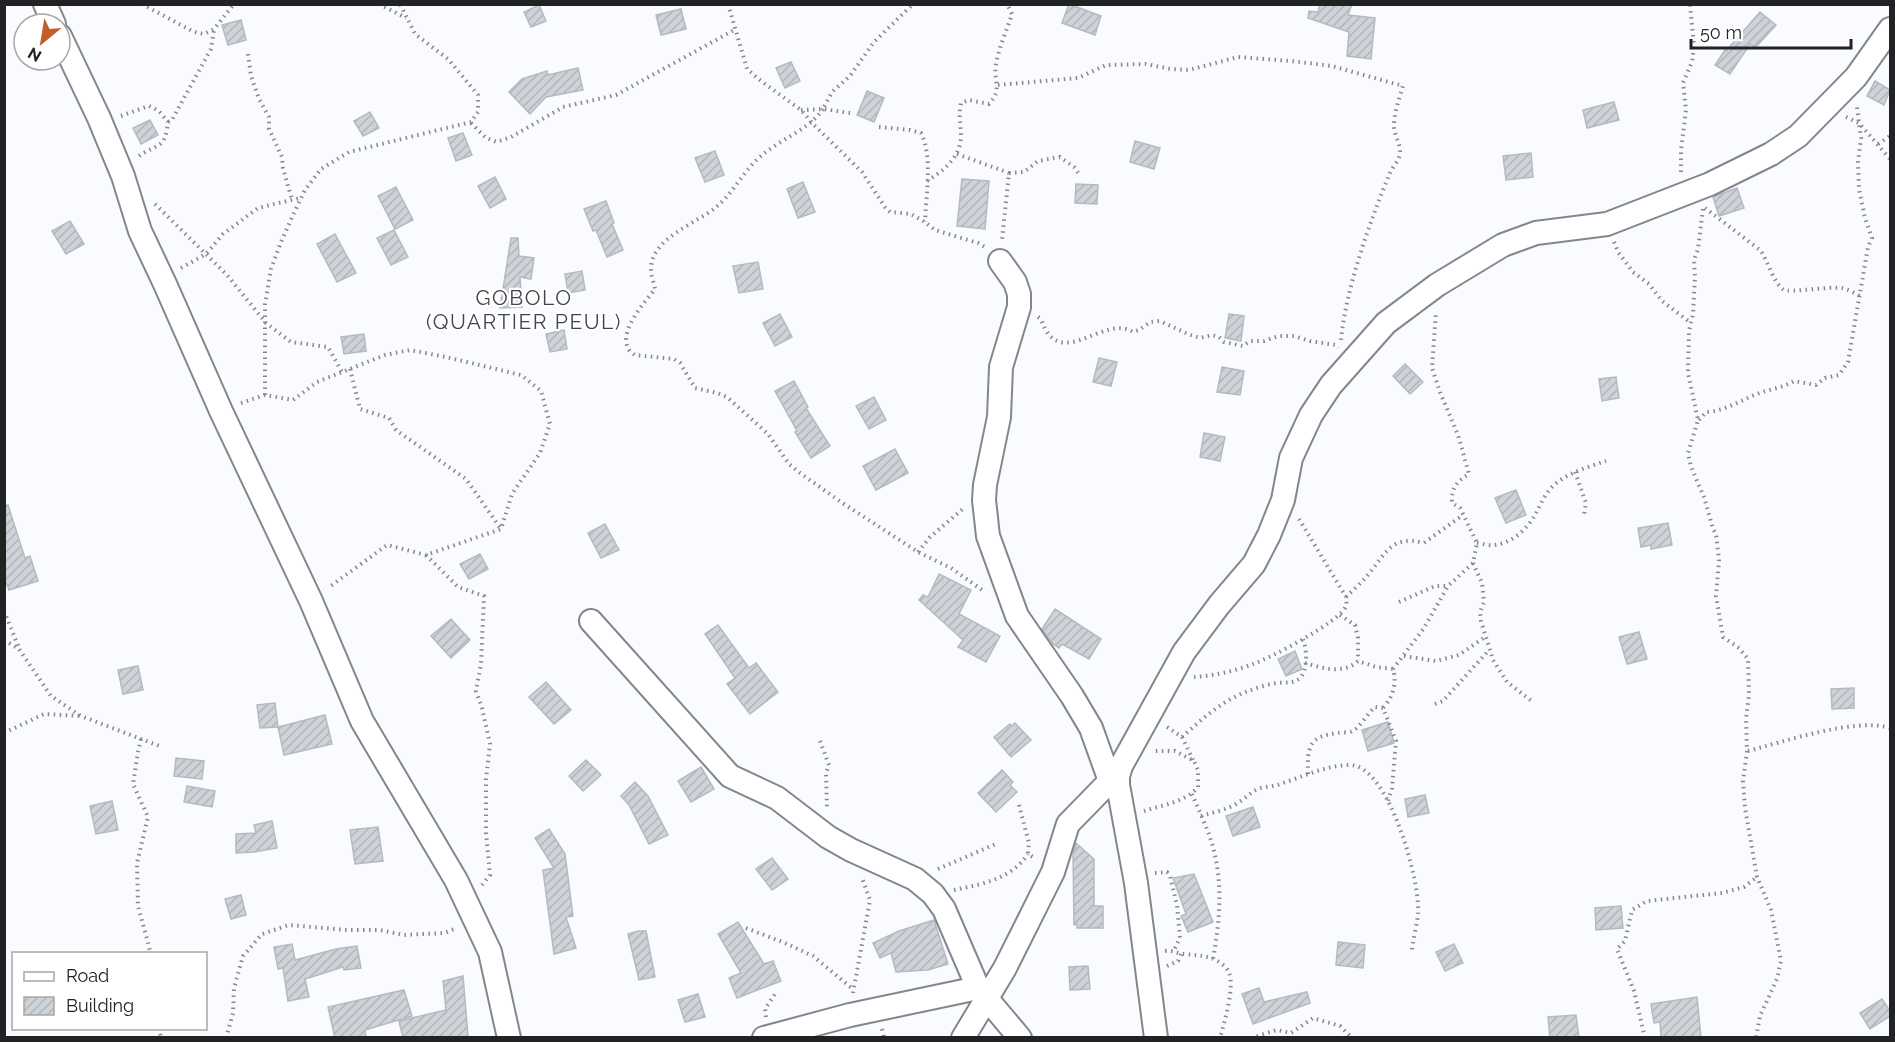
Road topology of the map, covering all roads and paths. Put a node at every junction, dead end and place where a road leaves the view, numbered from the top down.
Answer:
1 (142, 4) edge
2 (234, 4) edge
3 (379, 4) edge
4 (400, 4) edge
5 (729, 4) edge
6 (913, 4) edge
7 (1007, 4) edge
8 (1690, 4) edge
9 (406, 18) junction
10 (736, 29) junction
11 (1890, 29) edge
12 (214, 30) junction
13 (248, 54) dead end
14 (72, 61) edge
15 (1856, 77) junction
16 (998, 85) junction
17 (823, 109) junction
18 (801, 110) junction
19 (850, 113) dead end
20 (99, 118) junction
21 (1839, 119) dead end
22 (811, 121) junction
23 (168, 122) junction
24 (471, 122) junction
25 (1859, 123) junction
26 (879, 127) dead end
27 (1890, 136) edge
28 (1878, 144) junction
29 (957, 154) junction
30 (1890, 159) edge
31 (1009, 174) junction
32 (1079, 174) dead end
33 (123, 176) junction
34 (927, 182) junction
35 (301, 198) junction
36 (1696, 199) junction
37 (291, 200) junction
38 (152, 201) dead end
39 (925, 222) junction
40 (1607, 224) junction
41 (206, 254) junction
42 (1000, 261) junction
43 (165, 284) junction
44 (1437, 285) junction
45 (1860, 296) junction
46 (1019, 307) junction
47 (266, 323) junction
48 (1691, 323) junction
49 (350, 369) junction
50 (342, 372) junction
51 (265, 395) junction
52 (220, 411) junction
53 (1698, 420) junction
54 (1606, 461) dead end
55 (1575, 472) junction
56 (984, 485) junction
57 (1283, 500) junction
58 (1463, 514) junction
59 (1584, 515) dead end
60 (501, 529) junction
61 (1477, 543) junction
62 (918, 552) junction
63 (1473, 562) junction
64 (1448, 586) junction
65 (990, 596) dead end
66 (1346, 597) junction
67 (311, 601) junction
68 (1399, 602) dead end
69 (4, 611) edge
70 (1340, 615) junction
71 (591, 621) dead end
72 (1485, 637) junction
73 (1303, 639) junction
74 (4, 640) edge
75 (19, 649) junction
76 (1489, 650) junction
77 (1404, 656) junction
78 (1358, 661) junction
79 (1305, 663) junction
80 (1393, 669) junction
81 (1184, 678) dead end
82 (1533, 702) dead end
83 (1435, 704) dead end
84 (1383, 708) junction
85 (81, 716) junction
86 (1164, 725) dead end
87 (1890, 728) edge
88 (4, 733) edge
89 (1182, 737) junction
90 (141, 739) junction
91 (820, 741) dead end
92 (162, 747) dead end
93 (1747, 751) junction
94 (1149, 752) dead end
95 (1194, 760) junction
96 (1308, 774) junction
97 (1114, 779) junction
98 (1192, 794) junction
99 (1388, 802) junction
100 (1019, 806) dead end
101 (1201, 816) junction
102 (1124, 818) junction
103 (828, 837) junction
104 (998, 843) dead end
105 (851, 850) junction
106 (1028, 854) junction
107 (1053, 872) junction
108 (1758, 877) junction
109 (915, 879) junction
110 (1136, 883) junction
111 (933, 894) junction
112 (746, 928) dead end
113 (1174, 950) dead end
114 (1412, 950) dead end
115 (150, 952) edge
116 (1181, 954) dead end
117 (1213, 959) junction
118 (854, 990) junction
119 (982, 994) junction
120 (850, 1015) junction
121 (508, 1038) edge
122 (764, 1038) edge
123 (963, 1038) edge
124 (1020, 1038) edge
125 (1156, 1038) edge
126 (1220, 1038) edge
127 (1251, 1038) edge
128 (1352, 1038) edge
129 (1645, 1038) edge
130 (1756, 1038) edge

1 - 12 path
2 - 12 path
3 - 9 path
4 - 9 path
5 - 10 path
6 - 17 path
7 - 16 path
8 - 36 path
9 - 24 path
10 - 18 path
10 - 24 path
11 - 15 street
12 - 23 path
13 - 37 path
14 - 20 street
15 - 25 path
15 - 36 street
16 - 29 path
16 - 46 path
17 - 18 path
17 - 19 path
17 - 22 path
18 - 22 path
20 - 23 path
20 - 33 street
21 - 25 path
22 - 39 path
22 - 62 path
23 - 33 path
24 - 35 path
25 - 28 path
25 - 45 path
26 - 34 path
27 - 28 path
28 - 30 path
29 - 31 path
29 - 34 path
31 - 32 path
31 - 42 path
33 - 43 street
34 - 39 path
35 - 37 path
35 - 47 path
36 - 40 street
36 - 45 path
36 - 48 path
37 - 41 path
38 - 41 path
39 - 42 path
40 - 44 street
40 - 48 path
41 - 43 path
41 - 47 path
42 - 46 street
43 - 52 street
44 - 57 street
44 - 58 path
45 - 53 path
46 - 56 street
47 - 50 path
47 - 51 path
48 - 53 path
49 - 50 path
49 - 60 path
49 - 60 path
50 - 51 path
51 - 52 path
52 - 67 street
53 - 93 path
54 - 55 path
55 - 59 path
55 - 61 path
56 - 62 path
56 - 97 street
57 - 66 path
57 - 97 street
58 - 61 path
58 - 66 path
60 - 67 path
61 - 63 path
62 - 65 path
63 - 64 path
63 - 72 path
64 - 68 path
64 - 77 path
66 - 70 path
67 - 121 street
69 - 75 path
70 - 73 path
70 - 78 path
71 - 103 street
72 - 76 path
72 - 77 path
73 - 79 path
73 - 81 path
74 - 75 path
75 - 85 path
76 - 82 path
76 - 83 path
77 - 80 path
78 - 79 path
78 - 80 path
79 - 89 path
80 - 84 path
84 - 96 path
84 - 99 path
85 - 88 path
85 - 90 path
86 - 89 path
87 - 93 path
89 - 95 path
90 - 92 path
90 - 115 path
91 - 103 path
93 - 108 path
94 - 95 path
95 - 98 path
96 - 99 path
96 - 101 path
97 - 102 street
97 - 107 street
98 - 101 path
98 - 102 path
99 - 114 path
100 - 106 path
101 - 117 path
102 - 110 street
103 - 105 street
104 - 109 path
105 - 109 street
105 - 118 path
106 - 107 path
106 - 111 path
107 - 119 street
108 - 129 path
108 - 130 path
109 - 111 street
110 - 113 path
110 - 125 street
111 - 119 street
112 - 118 path
116 - 117 path
117 - 126 path
118 - 120 path
119 - 120 street
119 - 123 street
119 - 124 street
120 - 122 street
127 - 128 path

